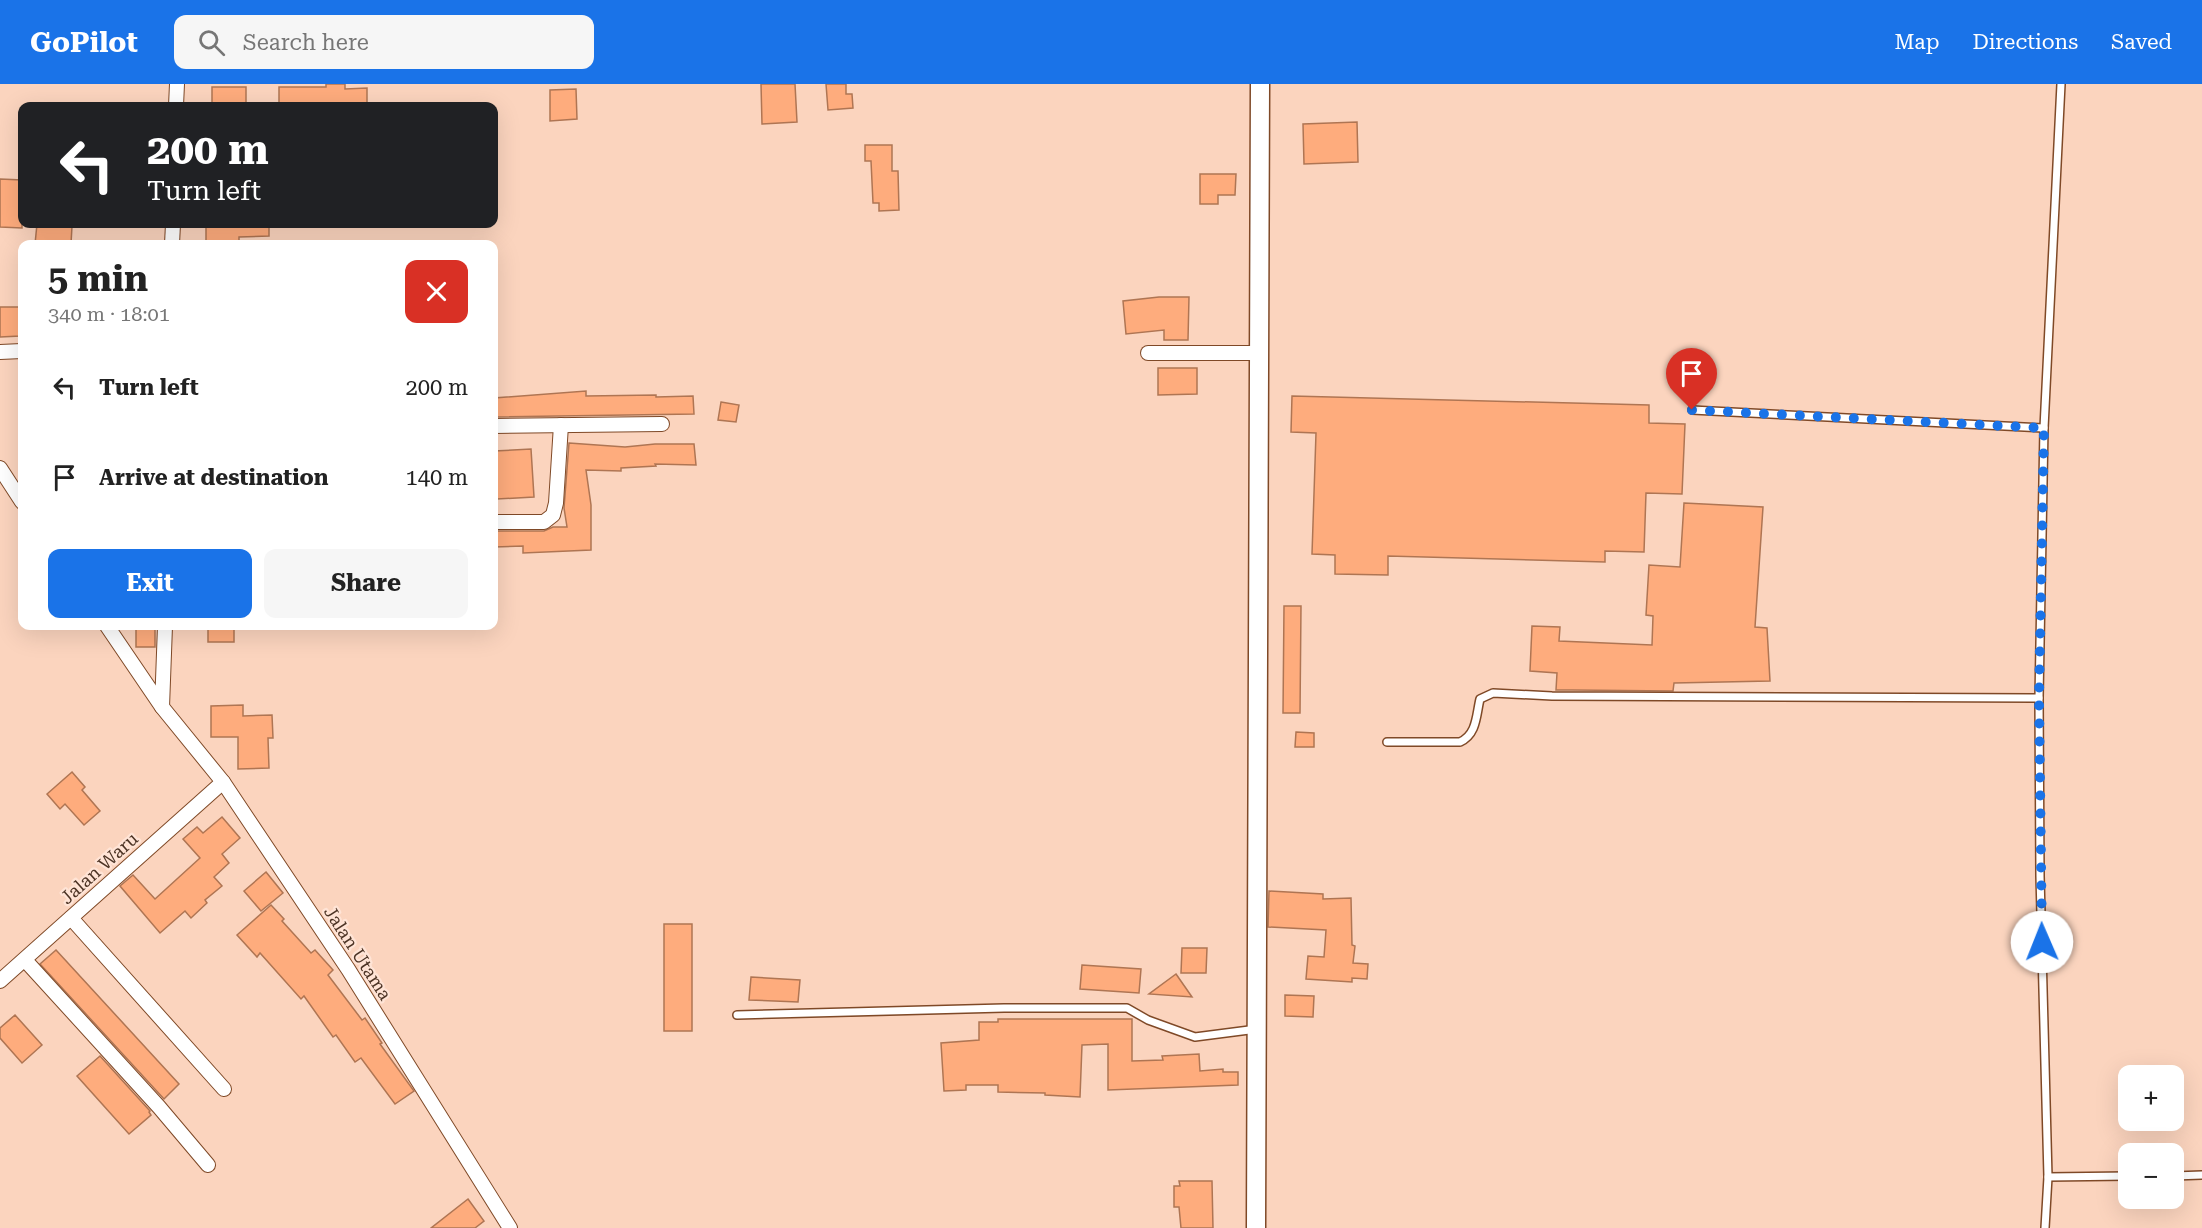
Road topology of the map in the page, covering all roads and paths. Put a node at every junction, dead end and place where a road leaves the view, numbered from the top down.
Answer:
1 (177, 84) edge
2 (1260, 84) edge
3 (2061, 84) edge
4 (176, 102) edge
5 (18, 351) edge
6 (0, 352) edge
7 (1148, 353) dead end
8 (1259, 353) junction
9 (1692, 410) dead end
10 (662, 424) dead end
11 (561, 425) junction
12 (498, 426) edge
13 (2044, 428) junction
14 (0, 468) edge
15 (18, 496) edge
16 (498, 522) edge
17 (110, 630) edge
18 (165, 630) edge
19 (2039, 698) junction
20 (162, 706) junction
21 (1387, 742) dead end
22 (223, 782) junction
23 (71, 918) junction
24 (25, 960) junction
25 (0, 981) edge
26 (737, 1016) dead end
27 (1257, 1029) junction
28 (224, 1089) dead end
29 (208, 1165) dead end
30 (2118, 1176) edge
31 (2184, 1176) edge
32 (2202, 1176) edge
33 (2048, 1177) junction
34 (510, 1228) edge
35 (1256, 1228) edge
36 (2045, 1228) edge

1 - 4 street
2 - 8 street
3 - 13 lane
5 - 6 street
7 - 8 street
8 - 27 street
9 - 13 lane
10 - 11 street
11 - 12 street
11 - 16 street
13 - 19 lane
14 - 15 street
17 - 20 street, Jalan Utama
18 - 20 street
19 - 21 lane
19 - 33 lane
20 - 22 street, Jalan Utama
22 - 23 street, Jalan Waru
22 - 34 street, Jalan Utama
23 - 24 street, Jalan Waru
23 - 28 street
24 - 25 street, Jalan Waru
24 - 29 street
26 - 27 lane
27 - 35 street
30 - 33 lane
31 - 32 lane
33 - 36 lane

